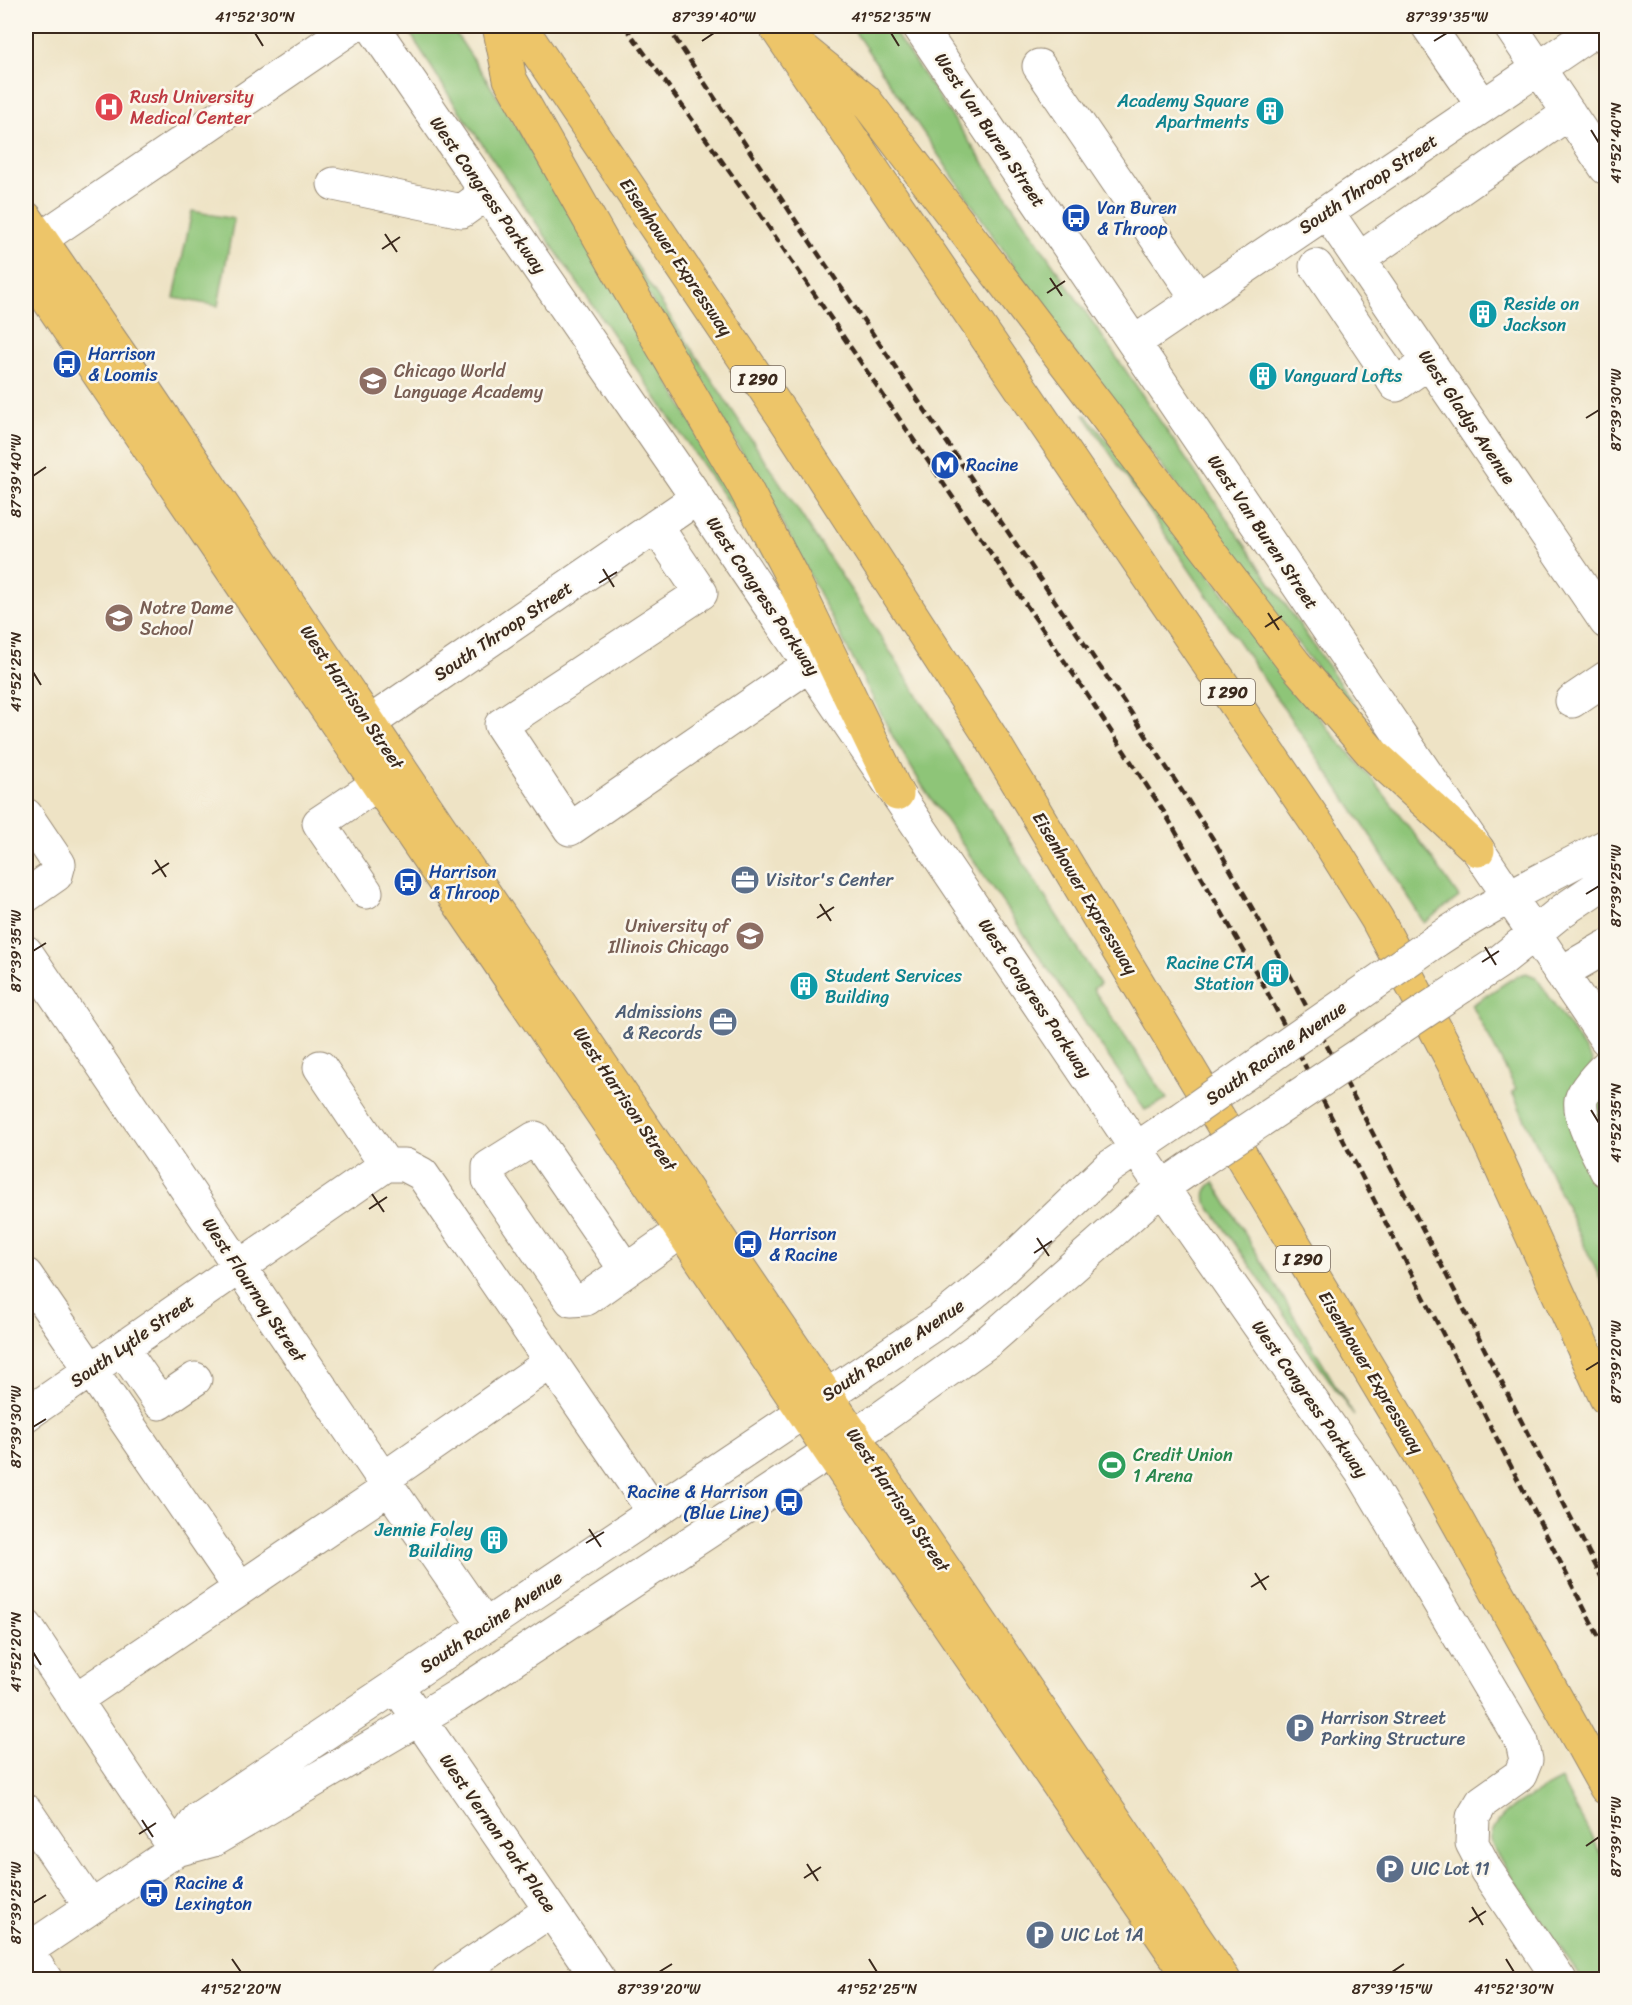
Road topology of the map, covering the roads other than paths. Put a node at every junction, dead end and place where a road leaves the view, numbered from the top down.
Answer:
1 (353, 26) edge
2 (372, 26) edge
3 (499, 26) edge
4 (520, 26) edge
5 (919, 26) edge
6 (1428, 26) edge
7 (1510, 26) edge
8 (1601, 26) edge
9 (776, 27) edge
10 (1039, 66) dead end
11 (1538, 68) junction
12 (1483, 105) junction
13 (1569, 114) junction
14 (1606, 168) edge
15 (334, 184) dead end
16 (487, 193) junction
17 (1327, 212) junction
18 (1294, 234) junction
19 (29, 243) edge
20 (1359, 259) junction
21 (1198, 299) junction
22 (1135, 342) junction
23 (1429, 362) junction
24 (697, 498) junction
25 (656, 526) junction
26 (1606, 622) edge
27 (809, 664) junction
28 (1606, 678) edge
29 (1572, 701) dead end
30 (369, 723) junction
31 (389, 777) junction
32 (897, 794) junction
33 (26, 815) edge
34 (1606, 846) edge
35 (1478, 850) junction
36 (1603, 890) edge
37 (366, 892) dead end
38 (26, 896) edge
39 (1509, 897) junction
40 (1534, 933) junction
41 (1606, 947) edge
42 (26, 952) edge
43 (1561, 973) junction
44 (1606, 1039) edge
45 (1606, 1066) edge
46 (320, 1067) dead end
47 (1137, 1148) junction
48 (386, 1165) junction
49 (1606, 1170) edge
50 (1162, 1187) junction
51 (682, 1231) junction
52 (238, 1267) junction
53 (626, 1270) junction
54 (26, 1275) edge
55 (122, 1348) junction
56 (551, 1362) junction
57 (90, 1370) junction
58 (195, 1379) dead end
59 (1606, 1398) edge
60 (815, 1403) junction
61 (26, 1415) edge
62 (842, 1444) junction
63 (386, 1483) junction
64 (654, 1512) junction
65 (240, 1588) junction
66 (26, 1626) edge
67 (485, 1626) junction
68 (397, 1686) junction
69 (75, 1700) junction
70 (419, 1719) junction
71 (1606, 1788) edge
72 (26, 1811) edge
73 (176, 1850) junction
74 (91, 1907) junction
75 (551, 1910) junction
76 (26, 1950) edge
77 (46, 1980) edge
78 (448, 1980) edge
79 (599, 1980) edge
80 (1192, 1980) edge
81 (1224, 1980) edge
82 (1560, 1980) edge

1 - 19 street
2 - 16 street, West Congress Parkway
3 - 32 main road
4 - 71 main road, Eisenhower Expressway / I 290
5 - 22 street, West Van Buren Street
6 - 12 street
7 - 11 street
8 - 11 street, South Throop Street
9 - 35 main road
9 - 59 main road, I 290
10 - 21 street
11 - 12 street, South Throop Street
11 - 13 street
12 - 17 street, South Throop Street
13 - 14 street
13 - 20 street
15 - 16 street
16 - 24 street, West Congress Parkway
17 - 18 street, South Throop Street
17 - 20 street, West Gladys Avenue
18 - 21 street, South Throop Street
18 - 23 street
19 - 30 main road, West Harrison Street
19 - 31 main road, West Harrison Street
20 - 23 street, West Gladys Avenue
21 - 22 street, South Throop Street
22 - 35 street, West Van Buren Street
23 - 26 street, West Gladys Avenue
24 - 25 street, South Throop Street
24 - 27 street, West Congress Parkway
25 - 27 street
25 - 30 street, South Throop Street
27 - 32 street, West Congress Parkway
28 - 29 street
30 - 31 main road, West Harrison Street
31 - 37 street
31 - 51 main road, West Harrison Street
31 - 60 main road, West Harrison Street
32 - 47 street, West Congress Parkway
33 - 38 street
34 - 39 street, South Racine Avenue
35 - 39 street, West Van Buren Street
36 - 40 street, South Racine Avenue
39 - 40 street, West Van Buren Street
39 - 47 street, South Racine Avenue, bridge
40 - 43 street, West Van Buren Street
40 - 50 street, South Racine Avenue, bridge
41 - 43 street
42 - 52 street, West Flournoy Street
43 - 44 street, West Van Buren Street
45 - 49 street
46 - 48 street
47 - 50 street, West Congress Parkway
47 - 60 street, South Racine Avenue
48 - 52 street, South Lytle Street
48 - 56 street
50 - 62 street, South Racine Avenue
50 - 82 street, West Congress Parkway
51 - 53 street
51 - 60 main road, West Harrison Street
52 - 55 street, South Lytle Street
52 - 63 street, West Flournoy Street
53 - 53 street
54 - 57 street
55 - 57 street, South Lytle Street
55 - 58 street
56 - 63 street
56 - 64 street
57 - 61 street, South Lytle Street
57 - 65 street
60 - 62 main road, West Harrison Street
60 - 64 street, South Racine Avenue
62 - 70 street, South Racine Avenue
62 - 80 main road, West Harrison Street
62 - 81 main road, West Harrison Street
63 - 65 street
63 - 67 street, West Flournoy Street
64 - 67 street, South Racine Avenue
65 - 69 street
66 - 69 street
67 - 68 street, South Racine Avenue
68 - 70 street, West Vernon Park Place
68 - 73 street, South Racine Avenue
69 - 73 street
70 - 73 street, South Racine Avenue
70 - 75 street, West Vernon Park Place
72 - 74 street
73 - 74 street, South Racine Avenue
74 - 76 street, South Racine Avenue
75 - 78 street
75 - 79 street, West Vernon Park Place
76 - 77 street

